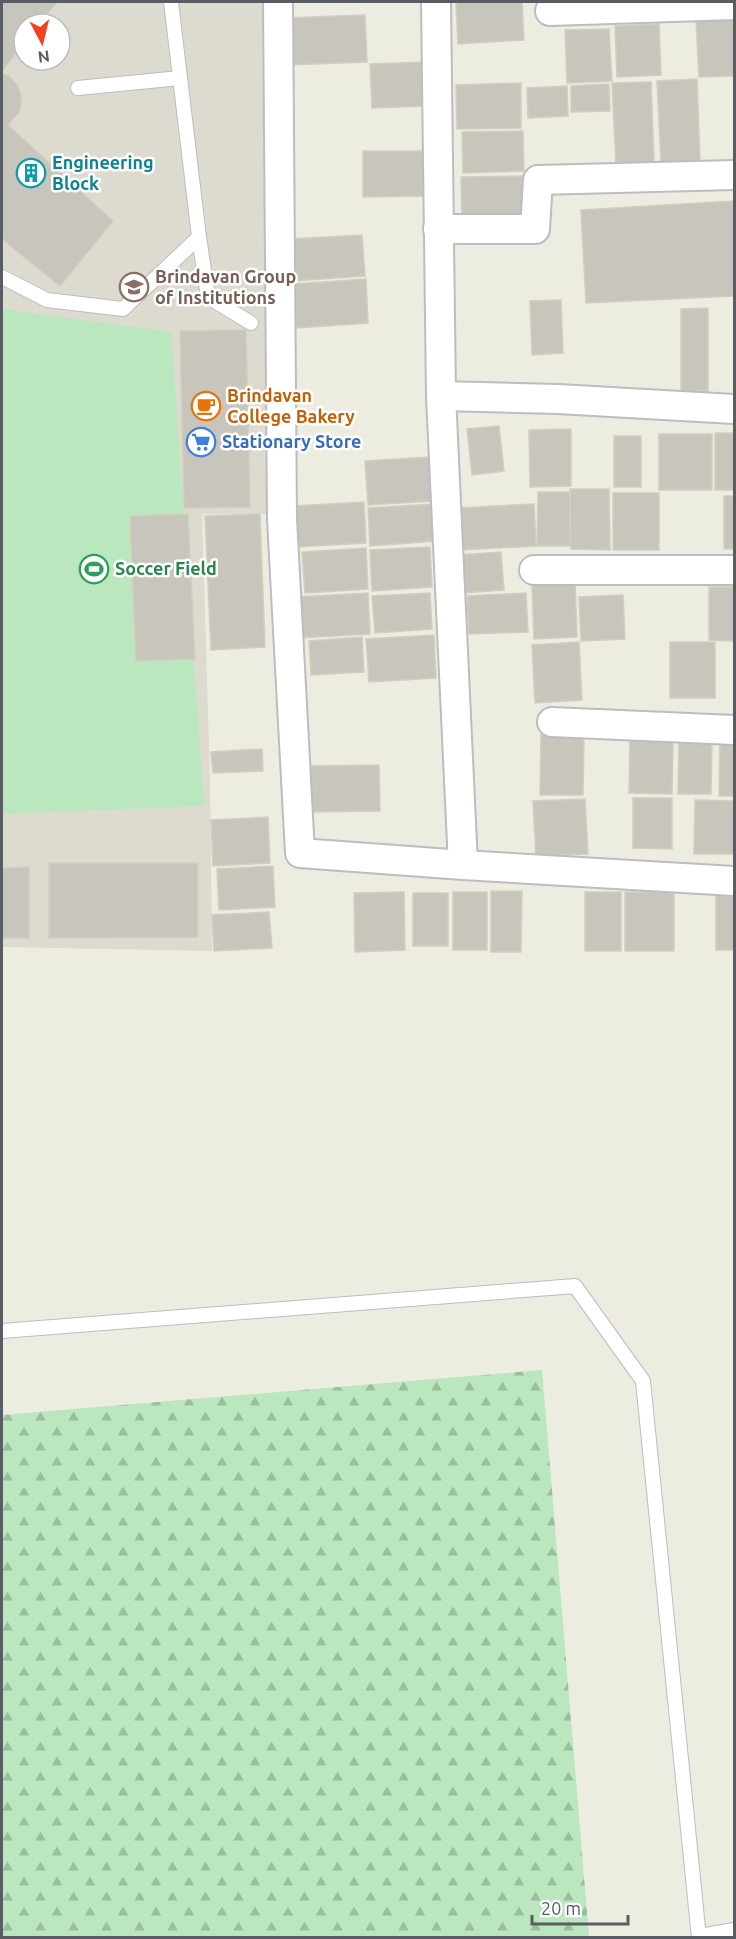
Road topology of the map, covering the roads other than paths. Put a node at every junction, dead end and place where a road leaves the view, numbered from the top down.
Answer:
1 (171, 2) edge
2 (278, 2) edge
3 (436, 2) edge
4 (735, 5) edge
5 (550, 11) dead end
6 (180, 78) junction
7 (78, 87) dead end
8 (735, 175) edge
9 (438, 229) junction
10 (199, 237) junction
11 (2, 277) edge
12 (251, 323) dead end
13 (441, 396) junction
14 (735, 409) edge
15 (534, 570) dead end
16 (735, 570) edge
17 (552, 722) dead end
18 (735, 730) edge
19 (463, 865) junction
20 (735, 881) edge
21 (2, 1331) edge
22 (735, 1930) edge
23 (699, 1937) edge

1 - 6 lane
2 - 19 street
3 - 9 street
4 - 5 street
6 - 7 lane
6 - 10 lane
8 - 9 street
9 - 13 street
10 - 11 lane
10 - 12 lane
13 - 14 street
13 - 19 street
15 - 16 street
17 - 18 street
19 - 20 street
21 - 23 lane
22 - 23 lane

